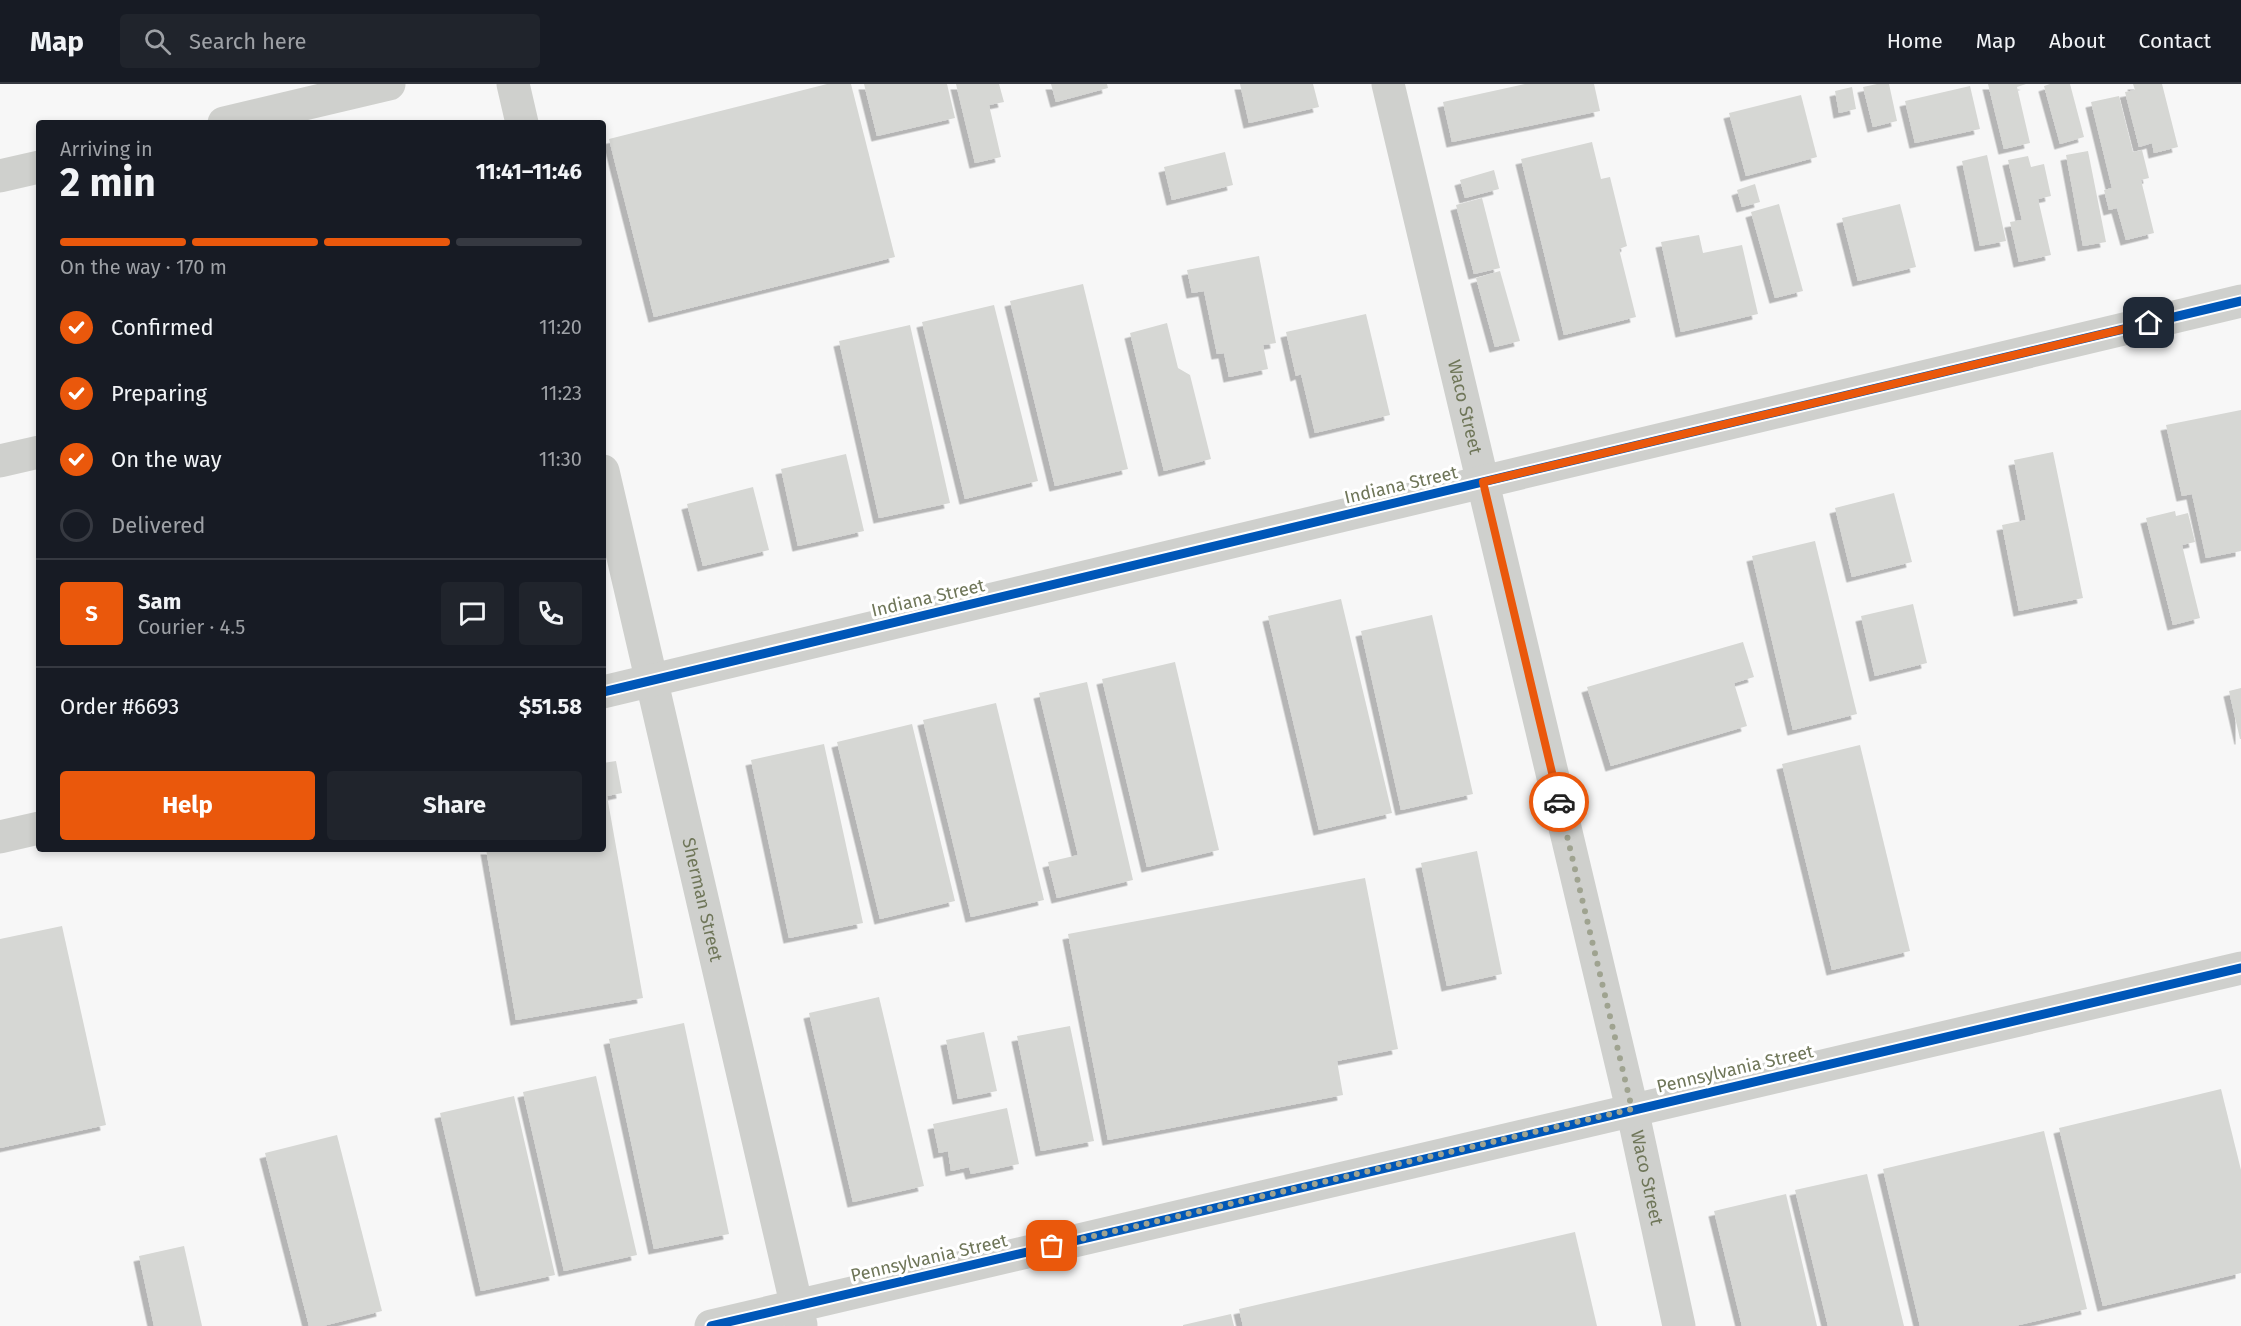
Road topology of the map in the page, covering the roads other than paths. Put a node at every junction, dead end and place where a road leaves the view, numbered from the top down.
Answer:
1 (389, 84) edge
2 (513, 84) edge
3 (1388, 84) edge
4 (237, 120) edge
5 (521, 120) edge
6 (36, 168) edge
7 (0, 176) edge
8 (2241, 301) edge
9 (36, 453) edge
10 (0, 461) edge
11 (1483, 482) junction
12 (606, 484) edge
13 (652, 681) junction
14 (606, 691) edge
15 (36, 829) edge
16 (0, 837) edge
17 (2241, 969) edge
18 (1632, 1109) junction
19 (799, 1316) edge
20 (711, 1326) edge
21 (1679, 1326) edge

1 - 4 street
2 - 5 street
3 - 11 street, Waco Street
6 - 7 street
8 - 11 street, Indiana Street
9 - 10 street
11 - 13 street, Indiana Street
11 - 18 street, Waco Street
12 - 13 street, Sherman Street
13 - 14 street, Indiana Street
13 - 19 street, Sherman Street
15 - 16 street
17 - 18 street, Pennsylvania Street
18 - 19 street, Pennsylvania Street
18 - 21 street, Waco Street
19 - 20 street, Pennsylvania Street

